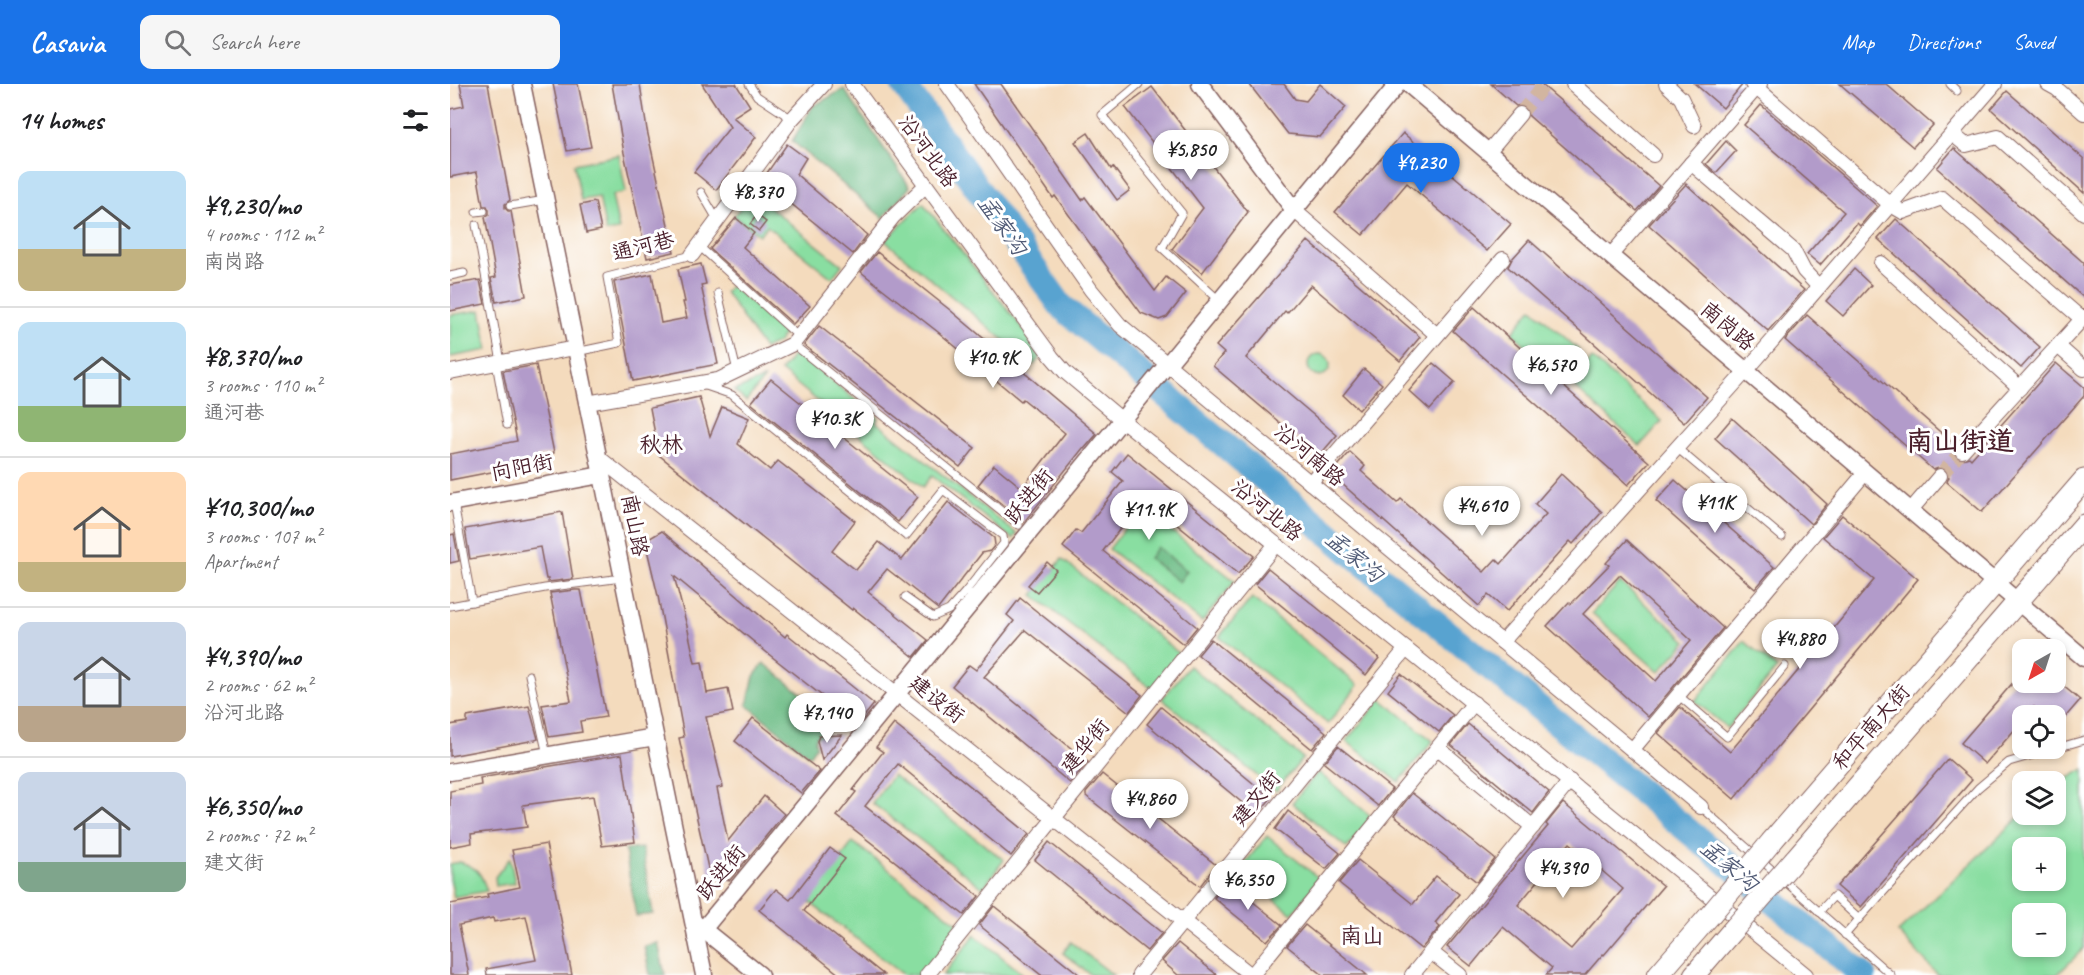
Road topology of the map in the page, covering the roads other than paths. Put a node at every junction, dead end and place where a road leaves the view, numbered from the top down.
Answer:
1 (522, 84) edge
2 (749, 84) edge
3 (824, 84) edge
4 (852, 84) edge
5 (947, 84) edge
6 (1139, 84) edge
7 (1200, 84) edge
8 (1398, 84) edge
9 (1408, 84) edge
10 (1574, 84) edge
11 (1666, 84) edge
12 (1950, 84) edge
13 (1995, 84) edge
14 (2048, 84) edge
15 (1756, 85) edge
16 (1958, 91) dead end
17 (2084, 113) edge
18 (1520, 114) tunnel mouth
19 (792, 119) junction
20 (1694, 126) dead end
21 (1952, 134) junction
22 (1488, 152) junction
23 (1653, 155) dead end
24 (1691, 163) junction
25 (926, 185) junction
26 (701, 192) dead end
27 (545, 200) junction
28 (1891, 205) junction
29 (510, 206) dead end
30 (1294, 210) junction
31 (2084, 213) edge
32 (718, 221) junction
33 (476, 225) dead end
34 (696, 251) junction
35 (1610, 256) junction
36 (1503, 259) dead end
37 (1881, 263) dead end
38 (464, 273) dead end
39 (450, 276) edge
40 (1819, 287) junction
41 (718, 293) dead end
42 (1220, 300) junction
43 (2083, 318) edge
44 (1437, 335) junction
45 (796, 341) junction
46 (2058, 346) junction
47 (576, 350) junction
48 (498, 362) junction
49 (1165, 368) junction
50 (2084, 369) edge
51 (737, 371) junction
52 (1746, 371) junction
53 (450, 372) edge
54 (698, 383) junction
55 (2020, 388) junction
56 (587, 403) junction
57 (1122, 419) junction
58 (507, 425) dead end
59 (1677, 448) junction
60 (1962, 451) tunnel mouth
61 (598, 457) junction
62 (1866, 473) junction
63 (602, 475) junction
64 (1940, 476) tunnel mouth
65 (2084, 480) edge
66 (1310, 483) junction
67 (633, 486) junction
68 (452, 503) edge
69 (1910, 511) junction
70 (1019, 525) dead end
71 (2084, 525) edge
72 (1782, 537) dead end
73 (1276, 544) junction
74 (622, 578) junction
75 (1995, 583) junction
76 (970, 594) junction
77 (905, 597) dead end
78 (472, 602) junction
79 (2018, 603) junction
80 (450, 606) edge
81 (1502, 642) junction
82 (1406, 649) junction
83 (2084, 658) edge
84 (1785, 666) dead end
85 (529, 675) dead end
86 (896, 694) junction
87 (1678, 695) junction
88 (1474, 704) junction
89 (655, 736) junction
90 (2084, 740) edge
91 (1438, 748) junction
92 (1632, 750) junction
93 (547, 755) junction
94 (450, 772) edge
95 (1570, 781) junction
96 (1701, 807) joint
97 (1053, 818) junction
98 (1533, 827) junction
99 (1819, 912) junction
100 (1859, 919) junction
101 (1183, 921) junction
102 (697, 929) junction
103 (1845, 935) junction
104 (1431, 952) junction
105 (1700, 973) edge
106 (704, 975) edge
107 (760, 975) edge
108 (927, 975) edge
109 (1139, 975) edge
110 (1251, 975) edge
111 (1412, 975) edge
112 (1460, 975) edge
113 (1658, 975) edge
114 (1806, 975) edge
115 (1891, 975) edge

1 - 27 street, 南山路
2 - 19 lane
3 - 19 street, 通河巷
4 - 25 street, 沿河北路
5 - 49 street, 沿河南路
6 - 42 lane
7 - 30 street
8 - 30 street, 跃进街
9 - 22 street, 南岗路
10 - 23 street
11 - 20 street
12 - 16 lane
13 - 21 street
14 - 17 street
15 - 24 street
15 - 28 street
18 - 22 street
19 - 32 street, 通河巷
21 - 28 street
21 - 31 street
22 - 35 street, 南岗路
24 - 35 street
24 - 40 street
25 - 45 street
25 - 57 street, 沿河北路
26 - 32 lane
27 - 29 lane
27 - 47 street, 南山路
28 - 40 street
28 - 43 street
30 - 42 street, 跃进街
30 - 44 street
32 - 34 street, 通河巷
33 - 48 lane
34 - 45 lane
34 - 47 lane, 通河巷
35 - 52 street, 南岗路
36 - 44 street
37 - 55 street
38 - 39 lane
40 - 52 street
41 - 51 lane
42 - 49 street, 跃进街
43 - 46 street
44 - 66 street
45 - 51 street
45 - 70 lane
46 - 50 street
46 - 55 street
47 - 48 street
47 - 56 street, 南山路
48 - 53 street
48 - 58 lane
49 - 57 street, 跃进街
49 - 66 street, 沿河南路
51 - 54 street
52 - 59 street
52 - 62 street, 南岗路
54 - 56 street
54 - 76 lane
55 - 60 street
56 - 61 street, 南山路
57 - 73 street, 沿河北路
57 - 76 street, 跃进街
59 - 72 lane
59 - 81 street
61 - 63 street, 南山路
61 - 67 street, 建设街
62 - 69 street, 南岗路
62 - 87 street
63 - 67 street
63 - 68 street, 向阳街
63 - 74 street, 南山路
64 - 69 street
65 - 75 main road, 和平南大街
66 - 81 street, 沿河南路
67 - 86 street, 建设街
68 - 78 lane
69 - 75 street, 南岗路
71 - 79 main road, 和平南大街
73 - 82 street, 沿河北路
73 - 97 street, 建华街
74 - 78 lane
74 - 89 street, 南山路
75 - 79 street, 南岗路
75 - 113 main road, 和平南大街, bridge
76 - 77 lane
76 - 86 street, 跃进街
78 - 80 lane
79 - 83 street, 南岗路
79 - 105 main road, 和平南大街, bridge
81 - 92 street, 沿河南路
82 - 88 street, 沿河北路
82 - 101 street, 建文街
84 - 87 lane
85 - 93 lane
86 - 97 street, 建设街
86 - 102 street, 跃进街
87 - 92 street
88 - 91 street
88 - 95 street, 沿河北路
89 - 93 street
89 - 102 street, 南山路
90 - 100 lane
91 - 98 street
91 - 110 street
92 - 96 street, 沿河南路
93 - 94 street
95 - 98 street
95 - 114 street, 沿河北路
96 - 99 lane
97 - 101 street, 建设街
97 - 108 street, 建华街
98 - 104 street
99 - 100 lane
99 - 103 lane
100 - 103 lane
101 - 109 street, 建文街
101 - 110 street, 建设街
102 - 106 street, 南山路
102 - 107 street
103 - 115 lane
104 - 111 street
104 - 112 street

